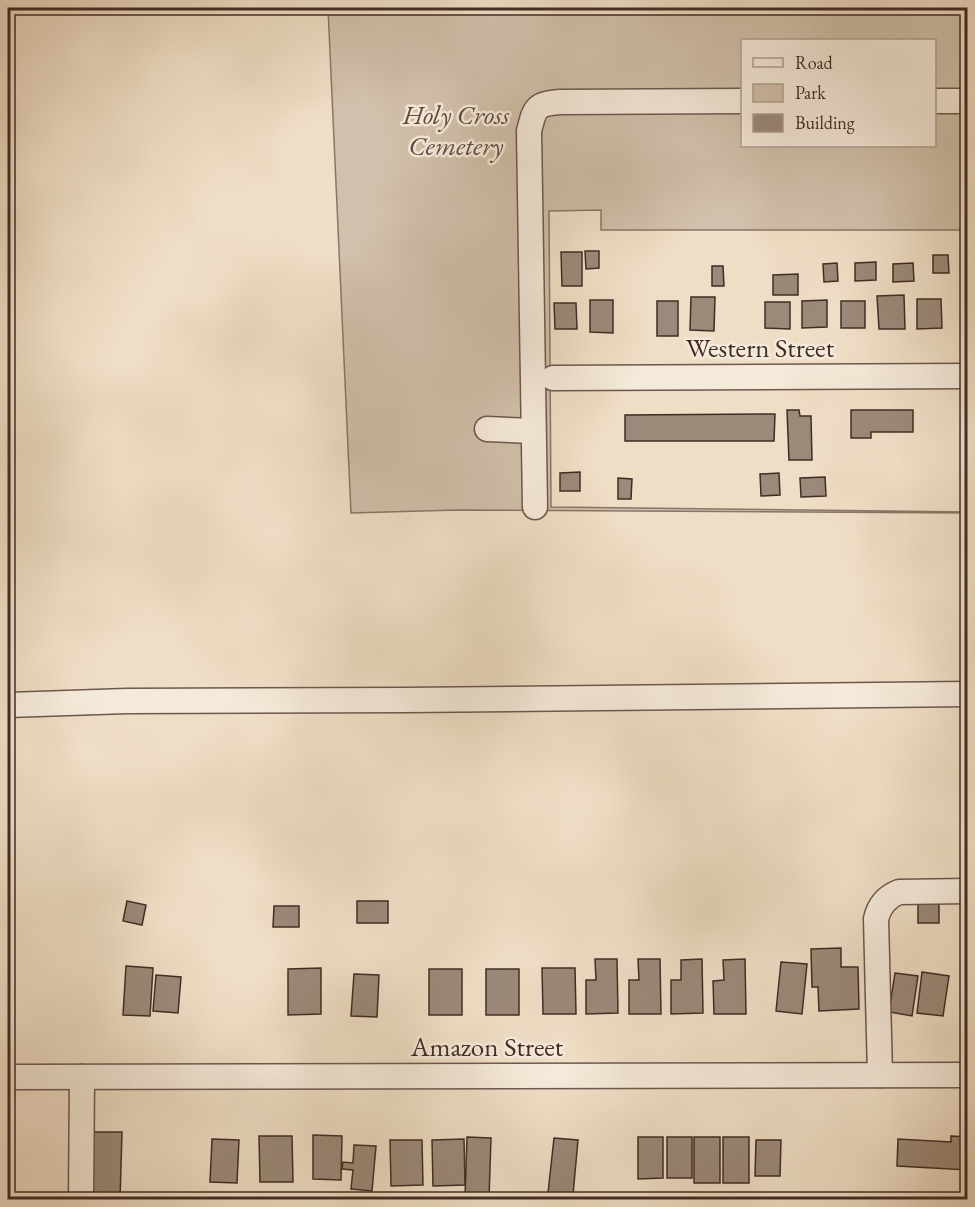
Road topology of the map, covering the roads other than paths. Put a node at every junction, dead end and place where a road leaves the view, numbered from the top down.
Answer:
1 (741, 101) edge
2 (936, 101) edge
3 (968, 101) edge
4 (968, 376) edge
5 (553, 378) dead end
6 (487, 429) dead end
7 (533, 431) junction
8 (536, 507) dead end
9 (968, 694) edge
10 (8, 705) edge
11 (968, 891) edge
12 (880, 1075) junction
13 (968, 1075) edge
14 (8, 1077) edge
15 (82, 1077) junction
16 (81, 1200) edge

1 - 7 street
2 - 3 street
4 - 5 street, Western Street
6 - 7 street
7 - 8 street
9 - 10 street
11 - 12 street
12 - 13 street, Amazon Street
12 - 15 street, Amazon Street
14 - 15 street, Amazon Street
15 - 16 street

